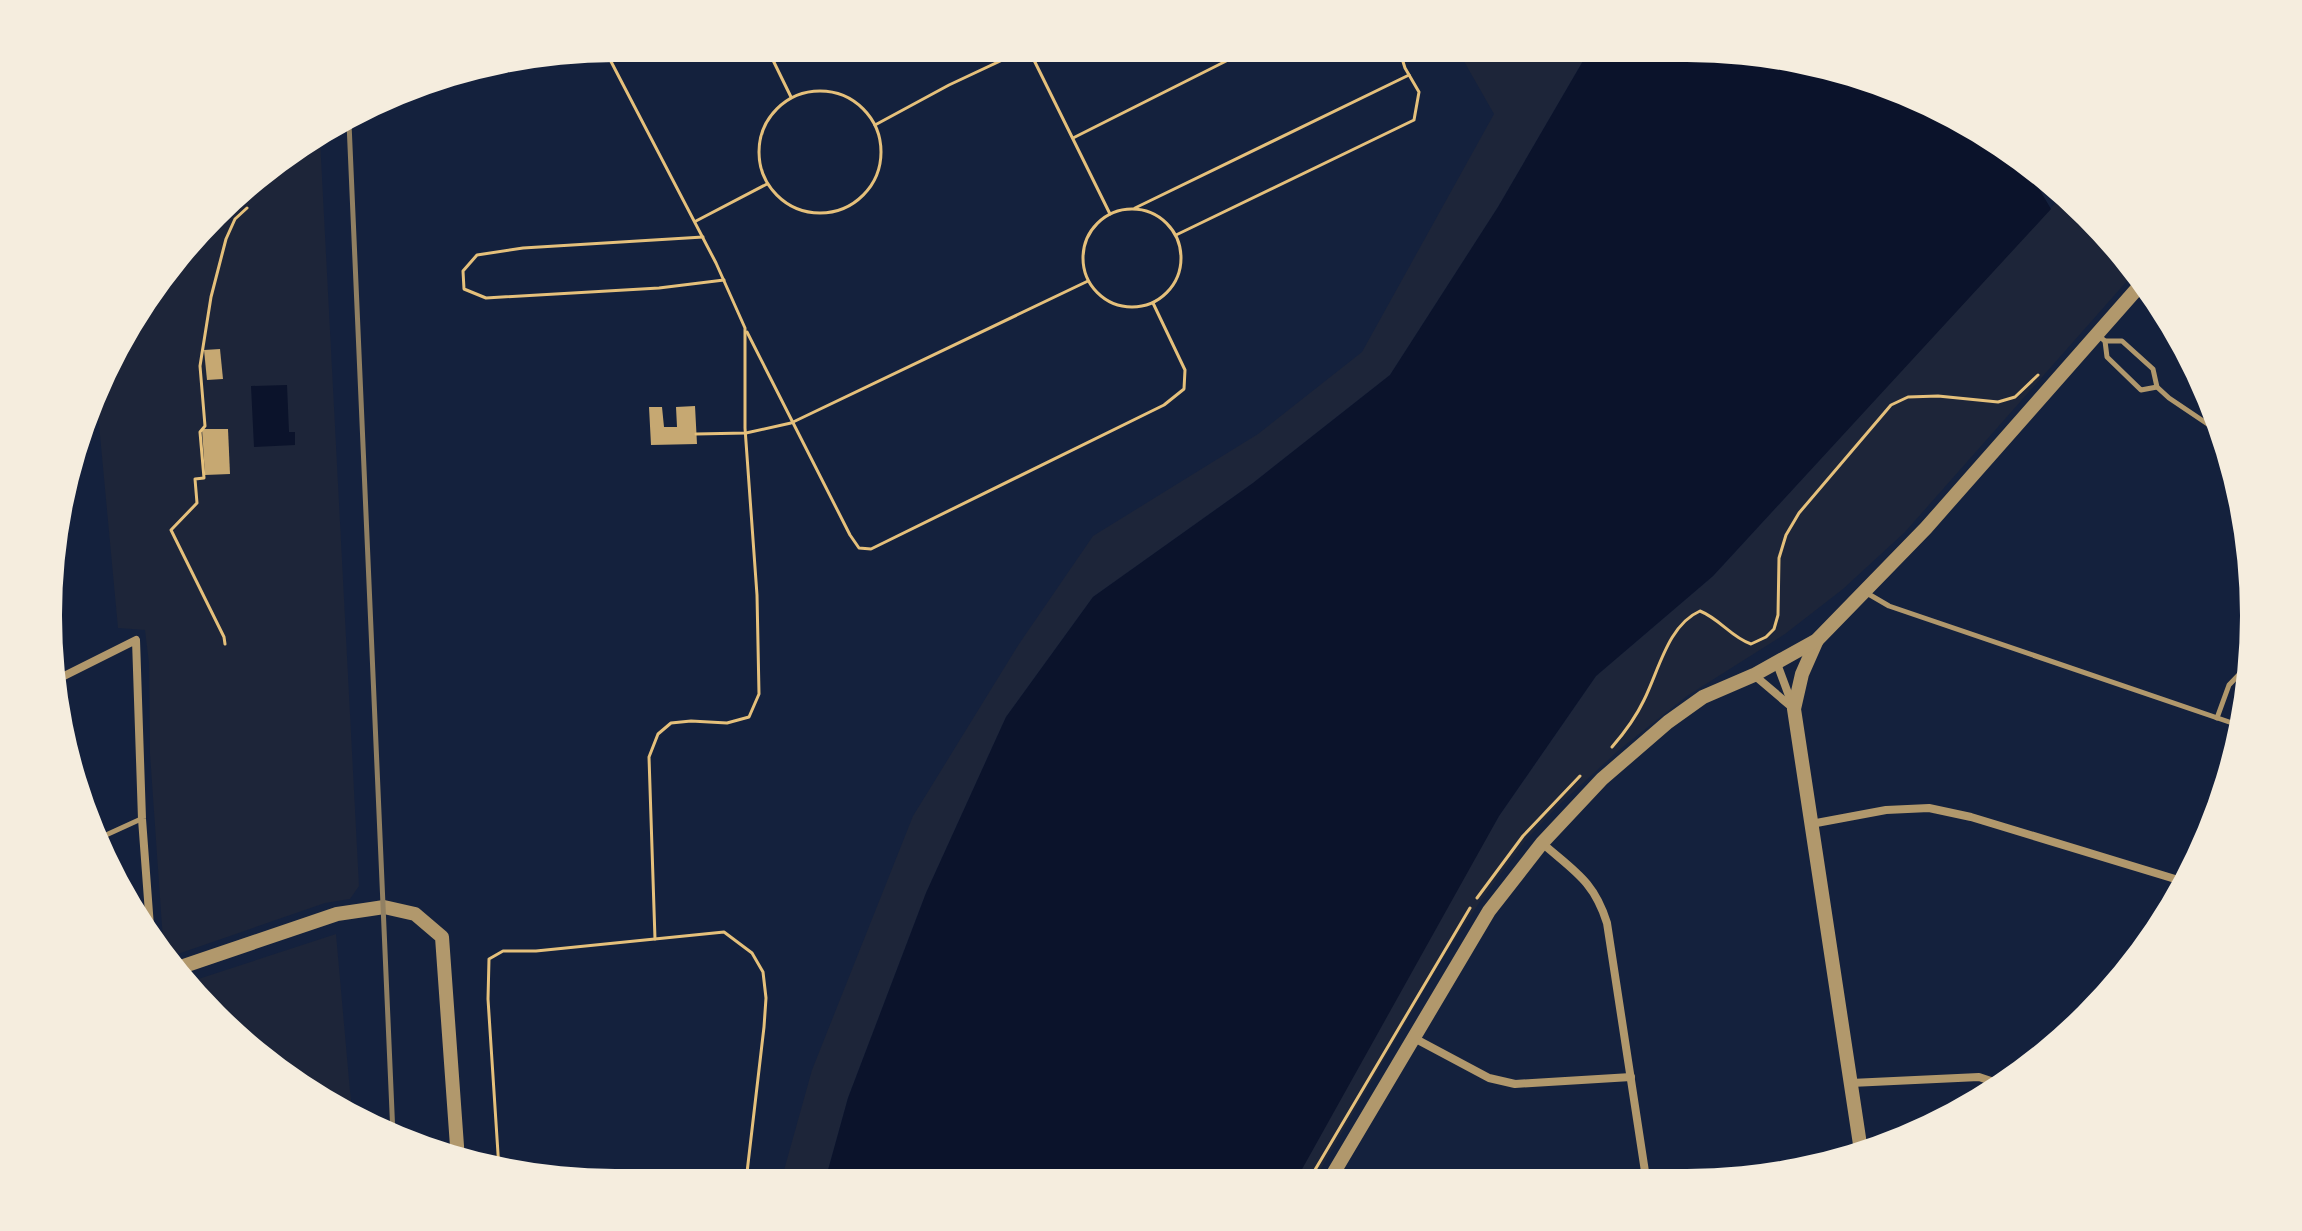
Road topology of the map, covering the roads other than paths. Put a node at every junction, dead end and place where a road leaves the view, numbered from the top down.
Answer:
1 (2135, 292) edge
2 (2101, 338) junction
3 (2157, 387) junction
4 (2205, 424) edge
5 (1864, 592) junction
6 (1817, 640) junction
7 (1776, 661) junction
8 (66, 675) edge
9 (1754, 675) junction
10 (2236, 678) edge
11 (1794, 709) junction
12 (2217, 718) junction
13 (2229, 722) edge
14 (142, 819) junction
15 (1811, 824) junction
16 (107, 834) edge
17 (1542, 843) junction
18 (2173, 878) edge
19 (149, 913) edge
20 (187, 965) edge
21 (1414, 1038) junction
22 (1631, 1077) junction
23 (1988, 1080) edge
24 (1851, 1083) junction
25 (1860, 1141) edge
26 (457, 1146) edge
27 (1336, 1169) edge
28 (1645, 1169) edge

1 - 2 street
2 - 3 lane
2 - 3 lane
2 - 5 street
3 - 4 lane
5 - 6 street
5 - 12 lane
6 - 7 street
6 - 11 street
7 - 9 street
7 - 11 street
8 - 14 street
9 - 11 street
9 - 17 street
10 - 12 lane
11 - 15 street
12 - 13 lane
14 - 16 lane
14 - 19 street
15 - 18 street
15 - 24 street
17 - 21 street
17 - 22 street
20 - 26 street
21 - 22 street
21 - 27 street
22 - 28 street
23 - 24 street
24 - 25 street

